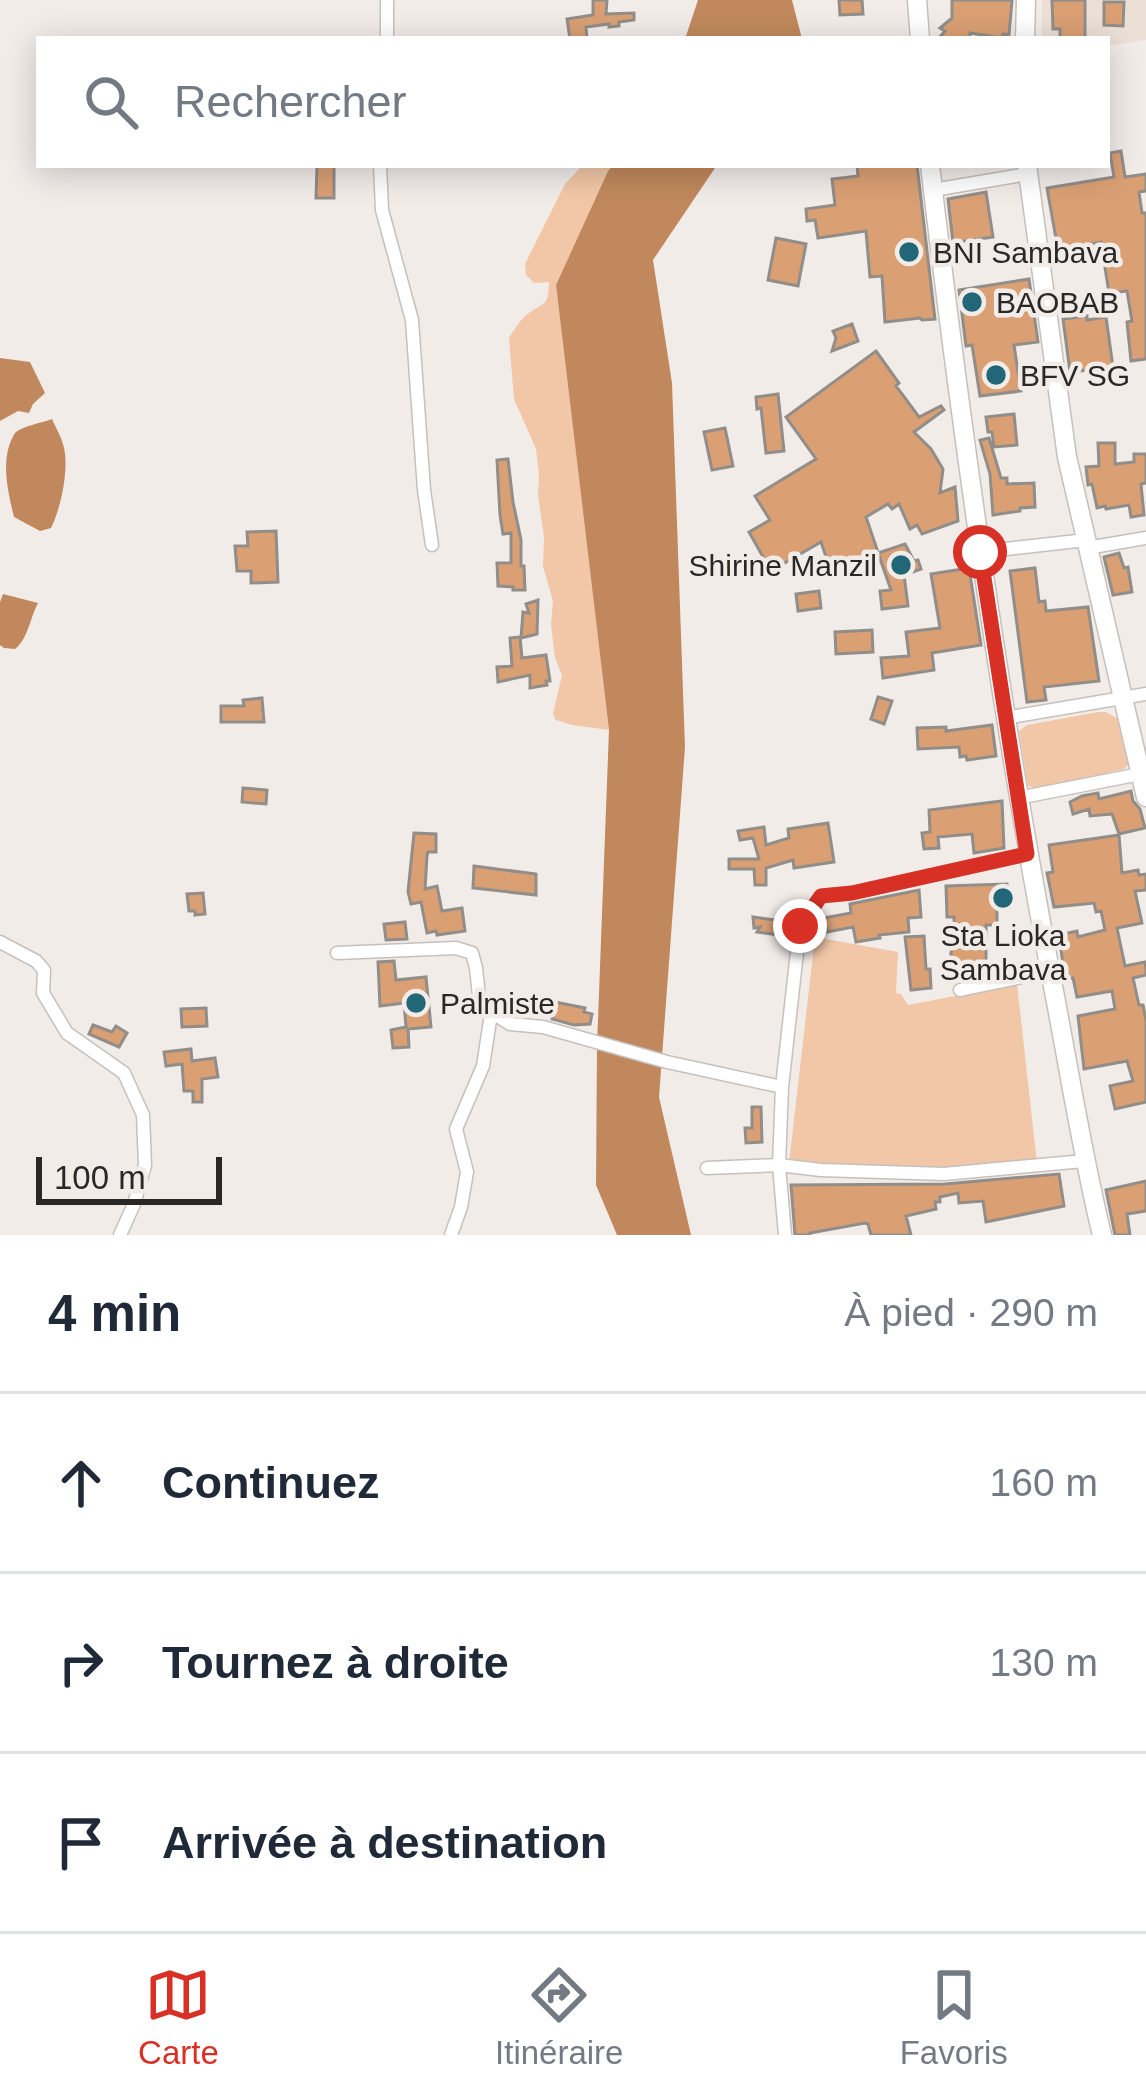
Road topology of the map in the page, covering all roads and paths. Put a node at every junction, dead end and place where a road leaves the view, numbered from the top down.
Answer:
1 (387, 0) edge
2 (917, 0) edge
3 (1026, 0) edge
4 (387, 36) edge
5 (920, 36) edge
6 (1025, 36) edge
7 (380, 168) edge
8 (930, 168) edge
9 (1028, 170) edge
10 (933, 190) junction
11 (1146, 538) edge
12 (1087, 544) junction
13 (432, 545) dead end
14 (980, 552) junction
15 (1146, 694) edge
16 (1122, 699) junction
17 (1005, 718) junction
18 (1140, 774) junction
19 (1146, 797) edge
20 (1018, 798) junction
21 (1027, 854) junction
22 (0, 942) edge
23 (337, 952) dead end
24 (1050, 971) junction
25 (960, 990) dead end
26 (491, 1014) junction
27 (782, 1087) junction
28 (1084, 1161) junction
29 (779, 1165) junction
30 (707, 1168) dead end
31 (120, 1235) edge
32 (451, 1235) edge
33 (784, 1235) edge
34 (1102, 1235) edge

1 - 4 street
2 - 5 main road
3 - 6 main road
7 - 13 street
8 - 10 main road
9 - 10 street
9 - 12 main road
10 - 14 main road
11 - 12 street
12 - 14 street
12 - 16 main road
14 - 17 main road
15 - 16 street
16 - 17 street
16 - 18 main road
17 - 20 main road
18 - 19 main road
18 - 20 street
20 - 21 main road
21 - 24 main road
21 - 27 street
22 - 31 street
23 - 26 street
24 - 25 street
24 - 28 main road
26 - 27 street
26 - 32 street
27 - 29 street
28 - 29 street
28 - 34 main road
29 - 30 street
29 - 33 street

